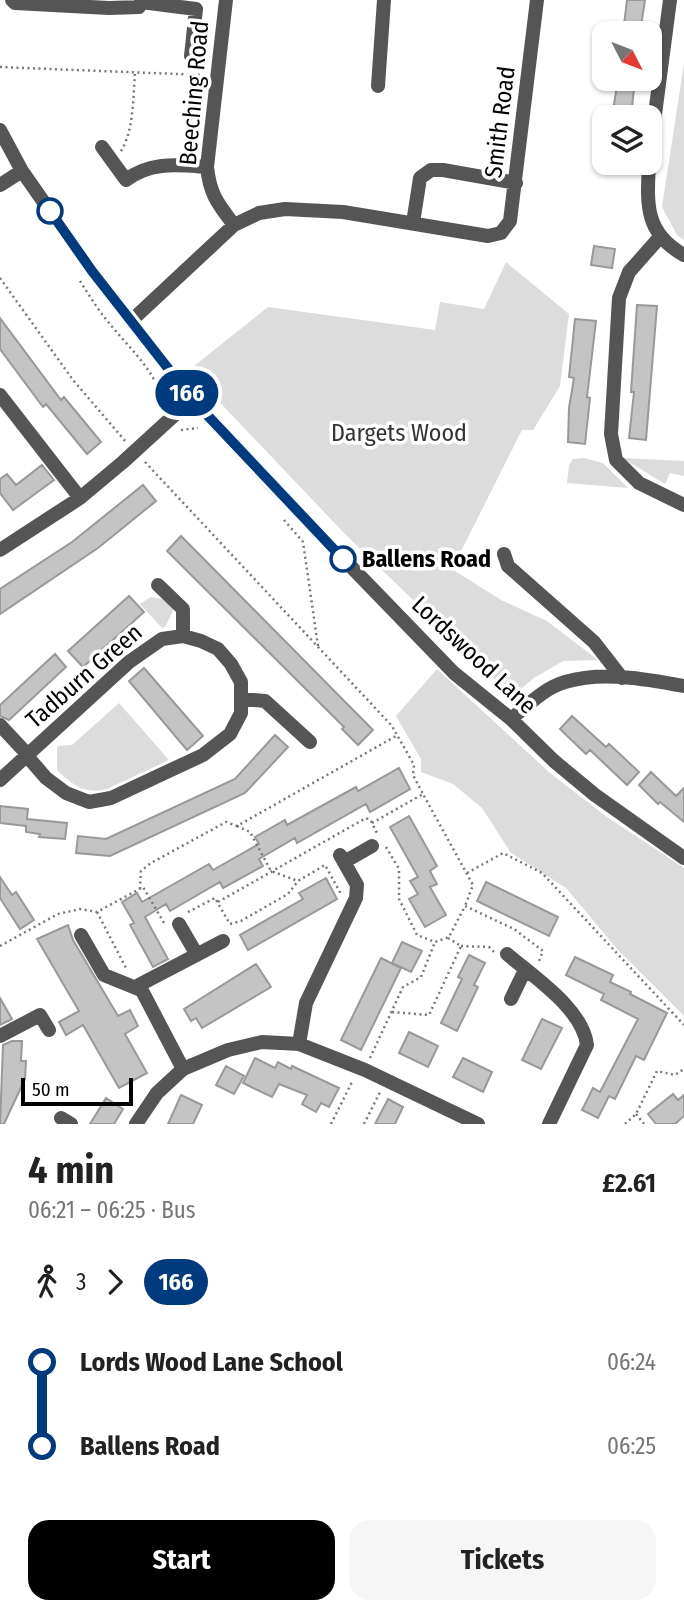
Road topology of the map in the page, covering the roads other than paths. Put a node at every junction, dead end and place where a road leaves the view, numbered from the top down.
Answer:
1 (12, 0) edge
2 (226, 0) edge
3 (384, 0) edge
4 (537, 0) edge
5 (670, 0) edge
6 (141, 1) edge
7 (191, 56) dead end
8 (377, 86) dead end
9 (656, 105) edge
10 (0, 130) edge
11 (102, 148) dead end
12 (207, 167) junction
13 (22, 171) junction
14 (648, 175) edge
15 (126, 180) junction
16 (516, 183) junction
17 (0, 186) edge
18 (134, 193) dead end
19 (413, 223) junction
20 (234, 225) junction
21 (660, 237) junction
22 (684, 255) edge
23 (131, 321) junction
24 (0, 395) edge
25 (192, 399) junction
26 (80, 498) junction
27 (684, 505) edge
28 (3, 542) edge
29 (504, 554) dead end
30 (159, 585) dead end
31 (183, 636) junction
32 (622, 678) junction
33 (684, 686) edge
34 (242, 699) junction
35 (511, 719) junction
36 (0, 725) edge
37 (310, 743) dead end
38 (27, 756) junction
39 (0, 780) edge
40 (372, 846) dead end
41 (684, 858) edge
42 (176, 921) road end
43 (81, 936) dead end
44 (223, 942) dead end
45 (197, 955) junction
46 (509, 956) road end
47 (529, 973) junction
48 (140, 988) junction
49 (512, 999) dead end
50 (49, 1030) dead end
51 (0, 1036) edge
52 (299, 1044) junction
53 (183, 1069) junction
54 (461, 1120) edge
55 (136, 1124) edge
56 (478, 1124) edge
57 (550, 1124) edge

1 - 6 street
2 - 12 street, Beeching Road
3 - 8 street
4 - 16 street, Smith Road
5 - 9 street
6 - 7 street
10 - 13 street, Lordswood Lane
11 - 15 street
12 - 15 street
12 - 20 street, Beeching Road
13 - 17 street
13 - 23 street, Lordswood Lane
14 - 21 street
15 - 18 street
16 - 19 street, Smith Road
16 - 19 street
19 - 20 street
20 - 23 street
21 - 22 street
21 - 27 street
23 - 25 street, Lordswood Lane
24 - 26 street
25 - 26 street
25 - 35 street, Lordswood Lane
26 - 28 street
29 - 32 street
30 - 31 street
31 - 34 street, Tadburn Green
31 - 38 street, Tadburn Green
32 - 33 street
32 - 35 street
34 - 37 street
34 - 38 street, Tadburn Green
35 - 41 street, Lordswood Lane
36 - 38 street
38 - 39 street, Tadburn Green
40 - 52 street
42 - 45 street
43 - 48 street
44 - 45 street
45 - 48 street
46 - 47 street
47 - 49 street
47 - 57 street
48 - 53 street
50 - 51 street
52 - 53 street
52 - 54 street
53 - 55 street
54 - 56 street

